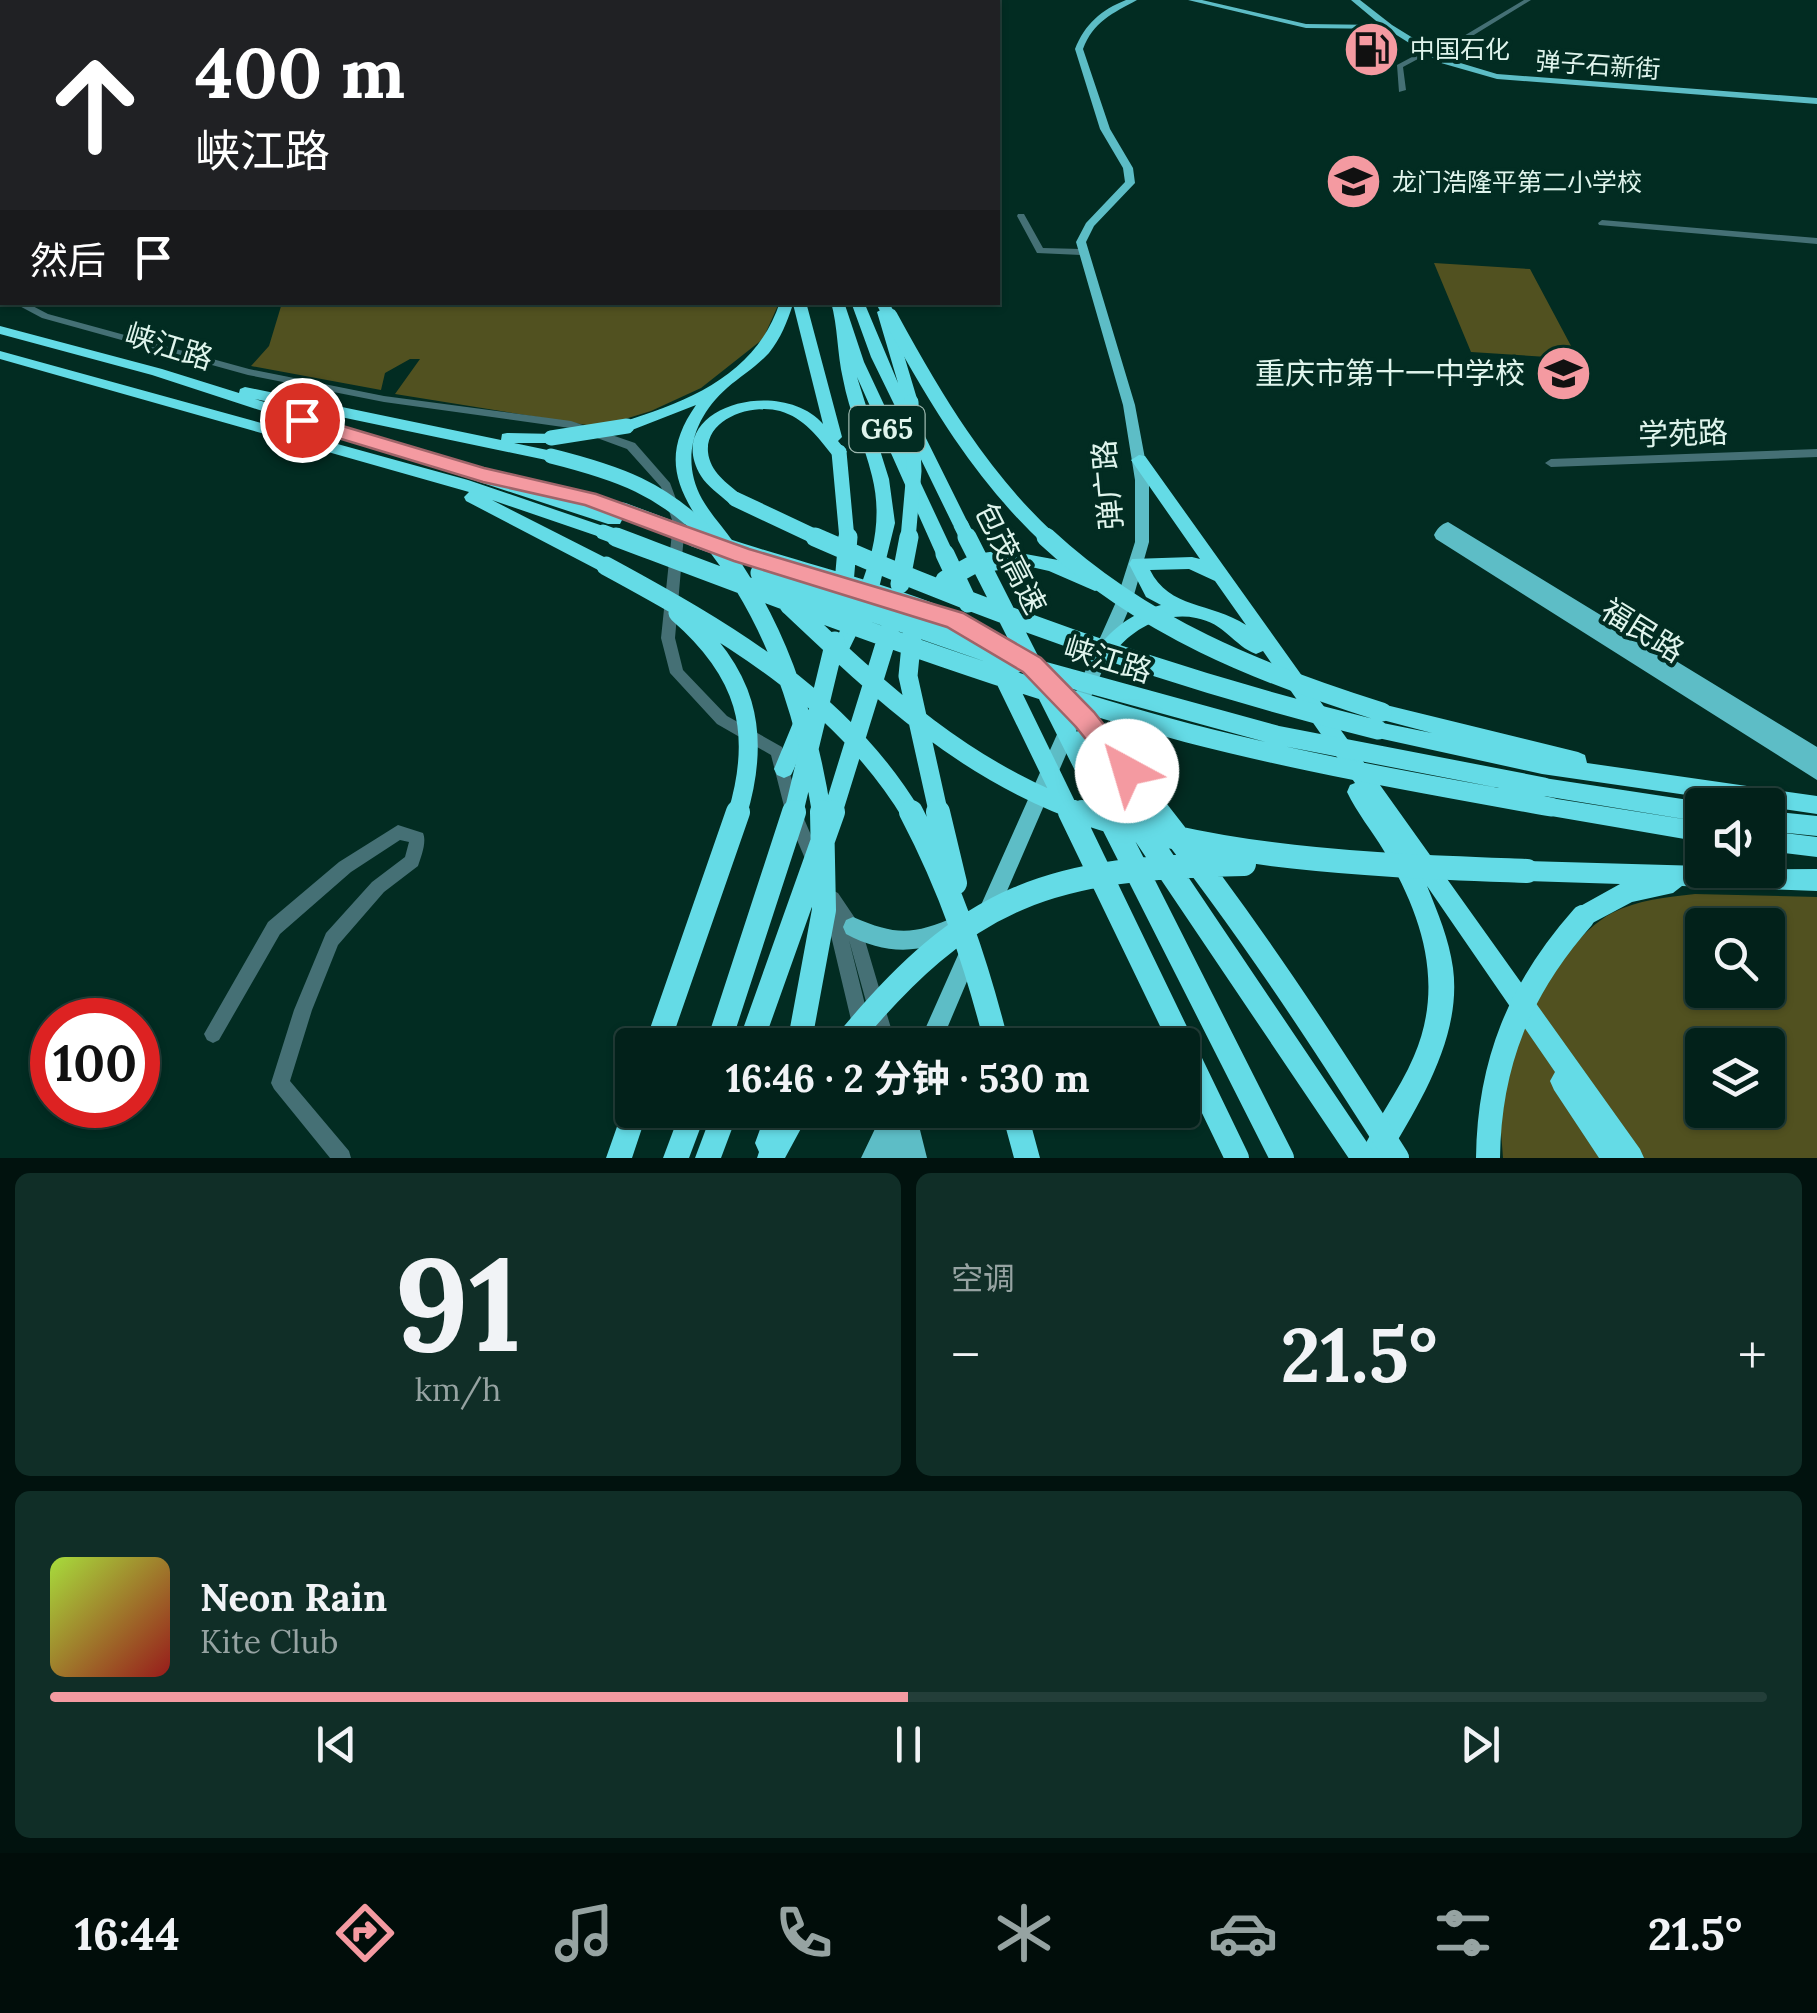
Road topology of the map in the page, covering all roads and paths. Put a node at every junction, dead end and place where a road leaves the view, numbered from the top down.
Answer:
1 (1133, 0) edge
2 (1192, 0) edge
3 (1355, 0) edge
4 (1528, 0) edge
5 (1539, 0) edge
6 (1388, 26) junction
7 (1426, 51) junction
8 (1402, 90) dead end
9 (1817, 101) edge
10 (1021, 216) dead end
11 (1602, 223) dead end
12 (1817, 241) edge
13 (1082, 252) junction
14 (22, 305) edge
15 (786, 305) edge
16 (838, 305) edge
17 (859, 305) edge
18 (882, 305) edge
19 (883, 305) edge
20 (801, 309) edge
21 (842, 321) junction
22 (0, 330) edge
23 (0, 355) edge
24 (157, 372) junction
25 (725, 382) junction
26 (551, 447) junction
27 (839, 452) junction
28 (1817, 452) edge
29 (363, 457) junction
30 (1139, 460) junction
31 (1552, 463) dead end
32 (613, 521) junction
33 (1138, 564) junction
34 (606, 566) junction
35 (1219, 578) junction
36 (1108, 591) junction
37 (1185, 609) junction
38 (1014, 629) junction
39 (1097, 664) junction
40 (1380, 721) junction
41 (1817, 756) edge
42 (784, 768) junction
43 (1817, 772) edge
44 (1548, 797) junction
45 (1817, 805) edge
46 (1685, 810) edge
47 (1785, 823) edge
48 (1817, 826) edge
49 (1685, 828) edge
50 (1785, 844) edge
51 (1817, 847) edge
52 (1396, 849) junction
53 (1320, 863) junction
54 (1685, 875) edge
55 (1785, 879) edge
56 (1817, 880) edge
57 (1685, 883) edge
58 (828, 892) junction
59 (990, 906) junction
60 (853, 926) junction
61 (970, 942) junction
62 (663, 1028) edge
63 (724, 1028) edge
64 (756, 1028) edge
65 (803, 1028) edge
66 (859, 1028) edge
67 (862, 1028) edge
68 (881, 1028) edge
69 (936, 1028) edge
70 (993, 1028) edge
71 (213, 1034) dead end
72 (629, 1128) edge
73 (687, 1128) edge
74 (719, 1128) edge
75 (774, 1128) edge
76 (788, 1128) edge
77 (884, 1128) edge
78 (890, 1128) edge
79 (908, 1128) edge
80 (1019, 1128) edge
81 (342, 1158) edge
82 (618, 1158) edge
83 (676, 1158) edge
84 (708, 1158) edge
85 (763, 1158) edge
86 (770, 1158) edge
87 (872, 1158) edge
88 (894, 1158) edge
89 (916, 1158) edge
90 (1027, 1158) edge
91 (1237, 1158) edge
92 (1282, 1158) edge
93 (1364, 1158) edge
94 (1372, 1158) edge
95 (1397, 1158) edge
96 (1488, 1158) edge
97 (1615, 1158) edge
98 (1631, 1158) edge

1 - 13 main road
2 - 6 main road
3 - 6 main road, 弹子石新街
4 - 7 street
5 - 7 street
6 - 7 main road, 弹子石新街
7 - 8 street
7 - 9 main road, 弹子石新街
10 - 13 street
11 - 12 street
13 - 30 main road, 弹广路
14 - 42 street
15 - 25 highway
16 - 21 highway, 包茂高速 / G65
17 - 38 highway, 包茂高速 / G65, bridge
18 - 64 highway, bridge
19 - 36 highway, bridge
20 - 27 highway
21 - 42 highway
21 - 91 highway, 包茂高速 / G65, bridge
22 - 24 highway, 峡江路
23 - 29 highway, 峡江路
24 - 26 highway
24 - 32 highway, 峡江路
25 - 26 highway, bridge
25 - 53 highway, bridge
26 - 65 highway, bridge
27 - 40 highway, bridge
27 - 63 highway, bridge
28 - 31 street, 学苑路
29 - 32 highway, 峡江路
29 - 34 highway
30 - 33 main road, 弹广路
30 - 35 highway
32 - 44 highway, 峡江路, bridge
32 - 95 highway, bridge
33 - 35 highway
33 - 37 highway
33 - 39 main road, 弹广路
34 - 61 highway, bridge
34 - 62 highway, bridge
35 - 98 highway
36 - 40 highway, bridge
36 - 61 highway, bridge
37 - 39 highway
37 - 52 highway
38 - 92 highway, 包茂高速 / G65, bridge
38 - 93 highway, bridge
39 - 59 main road, 弹广路
40 - 45 highway
41 - 43 main road, 福民路
42 - 58 street
44 - 46 highway, 峡江路
44 - 49 highway, 峡江路
47 - 48 highway
50 - 51 highway
52 - 94 highway
52 - 97 highway
53 - 54 highway, bridge
53 - 66 highway, bridge
55 - 56 highway
57 - 96 highway, bridge
58 - 60 street
58 - 67 street
59 - 60 main road
59 - 69 main road, 弹广路
60 - 68 street
61 - 70 highway, bridge
71 - 81 street
72 - 82 highway
73 - 83 highway
74 - 84 highway
75 - 85 highway
76 - 86 highway
77 - 87 main road
78 - 88 main road
79 - 89 main road
80 - 90 highway

